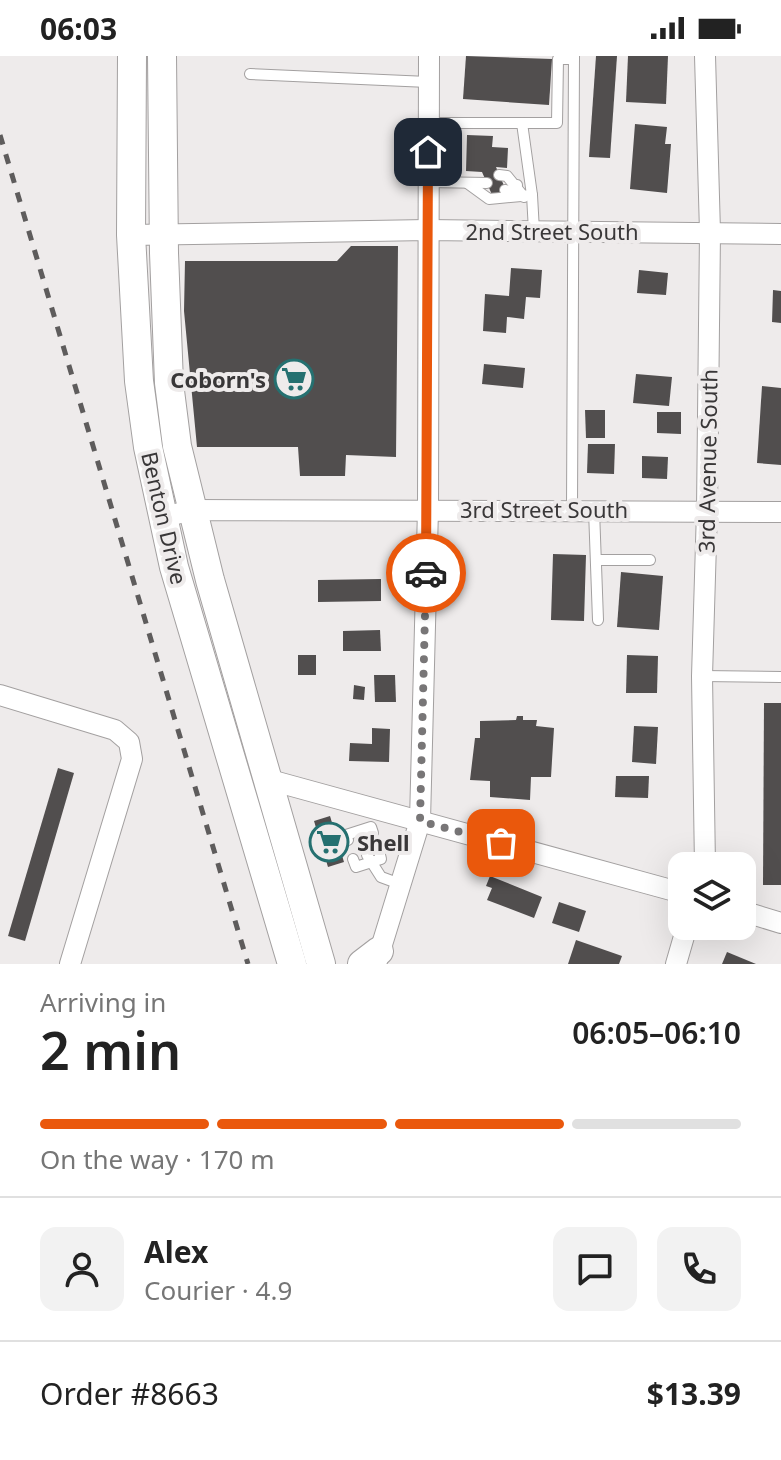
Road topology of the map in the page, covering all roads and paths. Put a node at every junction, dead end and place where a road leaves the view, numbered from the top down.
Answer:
1 (132, 56) edge
2 (162, 56) edge
3 (429, 56) edge
4 (705, 56) edge
5 (574, 58) edge
6 (250, 74) dead end
7 (428, 82) junction
8 (428, 123) junction
9 (522, 123) junction
10 (428, 182) junction
11 (467, 183) junction
12 (517, 185) junction
13 (528, 196) junction
14 (427, 230) junction
15 (534, 231) junction
16 (574, 231) junction
17 (710, 232) junction
18 (781, 234) edge
19 (131, 235) junction
20 (164, 236) junction
21 (428, 509) junction
22 (572, 509) junction
23 (192, 510) junction
24 (594, 510) junction
25 (707, 510) junction
26 (781, 512) edge
27 (164, 517) junction
28 (596, 560) junction
29 (650, 560) dead end
30 (598, 620) dead end
31 (702, 676) junction
32 (781, 677) edge
33 (0, 695) edge
34 (270, 780) junction
35 (360, 805) junction
36 (420, 821) junction
37 (373, 833) dead end
38 (360, 834) junction
39 (348, 840) dead end
40 (379, 851) dead end
41 (705, 852) edge
42 (368, 858) junction
43 (353, 859) dead end
44 (400, 884) junction
45 (668, 889) edge
46 (756, 915) edge
47 (781, 923) edge
48 (683, 940) edge
49 (372, 960) edge
50 (317, 962) edge
51 (70, 964) edge
52 (676, 964) edge

1 - 19 main road, Benton Drive
2 - 20 main road, Benton Drive
3 - 7 street
4 - 17 street, 3rd Avenue South
5 - 9 lane
5 - 16 lane
6 - 7 lane
7 - 8 street
8 - 9 lane
8 - 10 street
9 - 13 lane
10 - 11 lane
10 - 14 street
11 - 11 lane
11 - 13 lane
12 - 12 lane
12 - 13 lane
13 - 15 lane
14 - 15 street, 2nd Street South
14 - 20 street, 2nd Street South
14 - 21 street
15 - 16 street, 2nd Street South
16 - 17 street, 2nd Street South
16 - 22 lane
17 - 18 street, 2nd Street South
17 - 25 street, 3rd Avenue South
19 - 20 street, 2nd Street South
19 - 27 main road, Benton Drive
20 - 23 main road, Benton Drive
21 - 22 street, 3rd Street South
21 - 23 street, 3rd Street South
21 - 36 street
22 - 24 street, 3rd Street South
23 - 27 street, 3rd Street South
23 - 34 main road, Benton Drive
24 - 25 street, 3rd Street South
24 - 28 lane
25 - 26 street, 3rd Street South
25 - 31 street, 3rd Avenue South
27 - 50 main road, Benton Drive
28 - 29 lane
28 - 30 lane
31 - 32 lane
31 - 41 street, 3rd Avenue South
33 - 51 street
34 - 35 street
34 - 50 main road, Benton Drive
35 - 36 street
35 - 38 lane
36 - 44 street
36 - 45 street
37 - 38 lane
38 - 39 lane
40 - 42 lane
42 - 43 lane
42 - 44 lane
44 - 49 street
46 - 47 street
48 - 52 street

